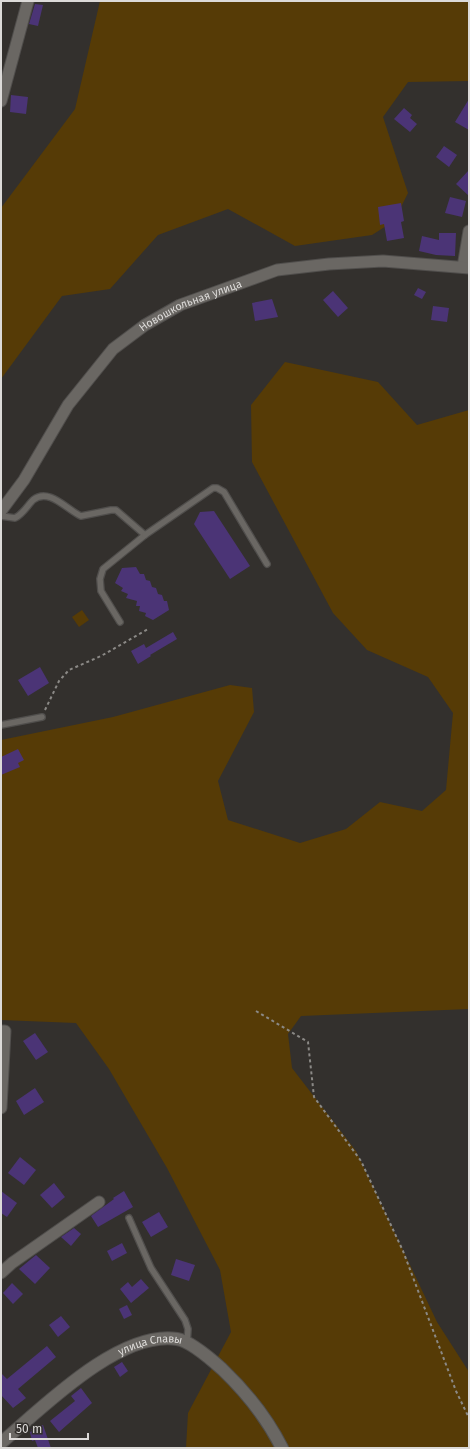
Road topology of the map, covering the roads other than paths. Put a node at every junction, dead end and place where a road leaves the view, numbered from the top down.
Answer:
1 (28, 1) edge
2 (1, 101) edge
3 (469, 231) edge
4 (466, 268) edge
5 (1, 511) edge
6 (1, 516) edge
7 (145, 535) junction
8 (267, 564) dead end
9 (120, 622) dead end
10 (42, 717) road end
11 (1, 725) edge
12 (1, 1031) edge
13 (1, 1108) edge
14 (99, 1202) dead end
15 (129, 1218) dead end
16 (1, 1273) edge
17 (187, 1344) junction
18 (1, 1443) edge
19 (282, 1448) edge

1 - 2 street
3 - 4 street
4 - 5 street, Новошкольная улица
6 - 7 lane
7 - 8 lane
7 - 9 lane
10 - 11 lane
12 - 13 street
14 - 16 street
15 - 17 lane
17 - 18 street, улица Славы
17 - 19 street, улица Славы

